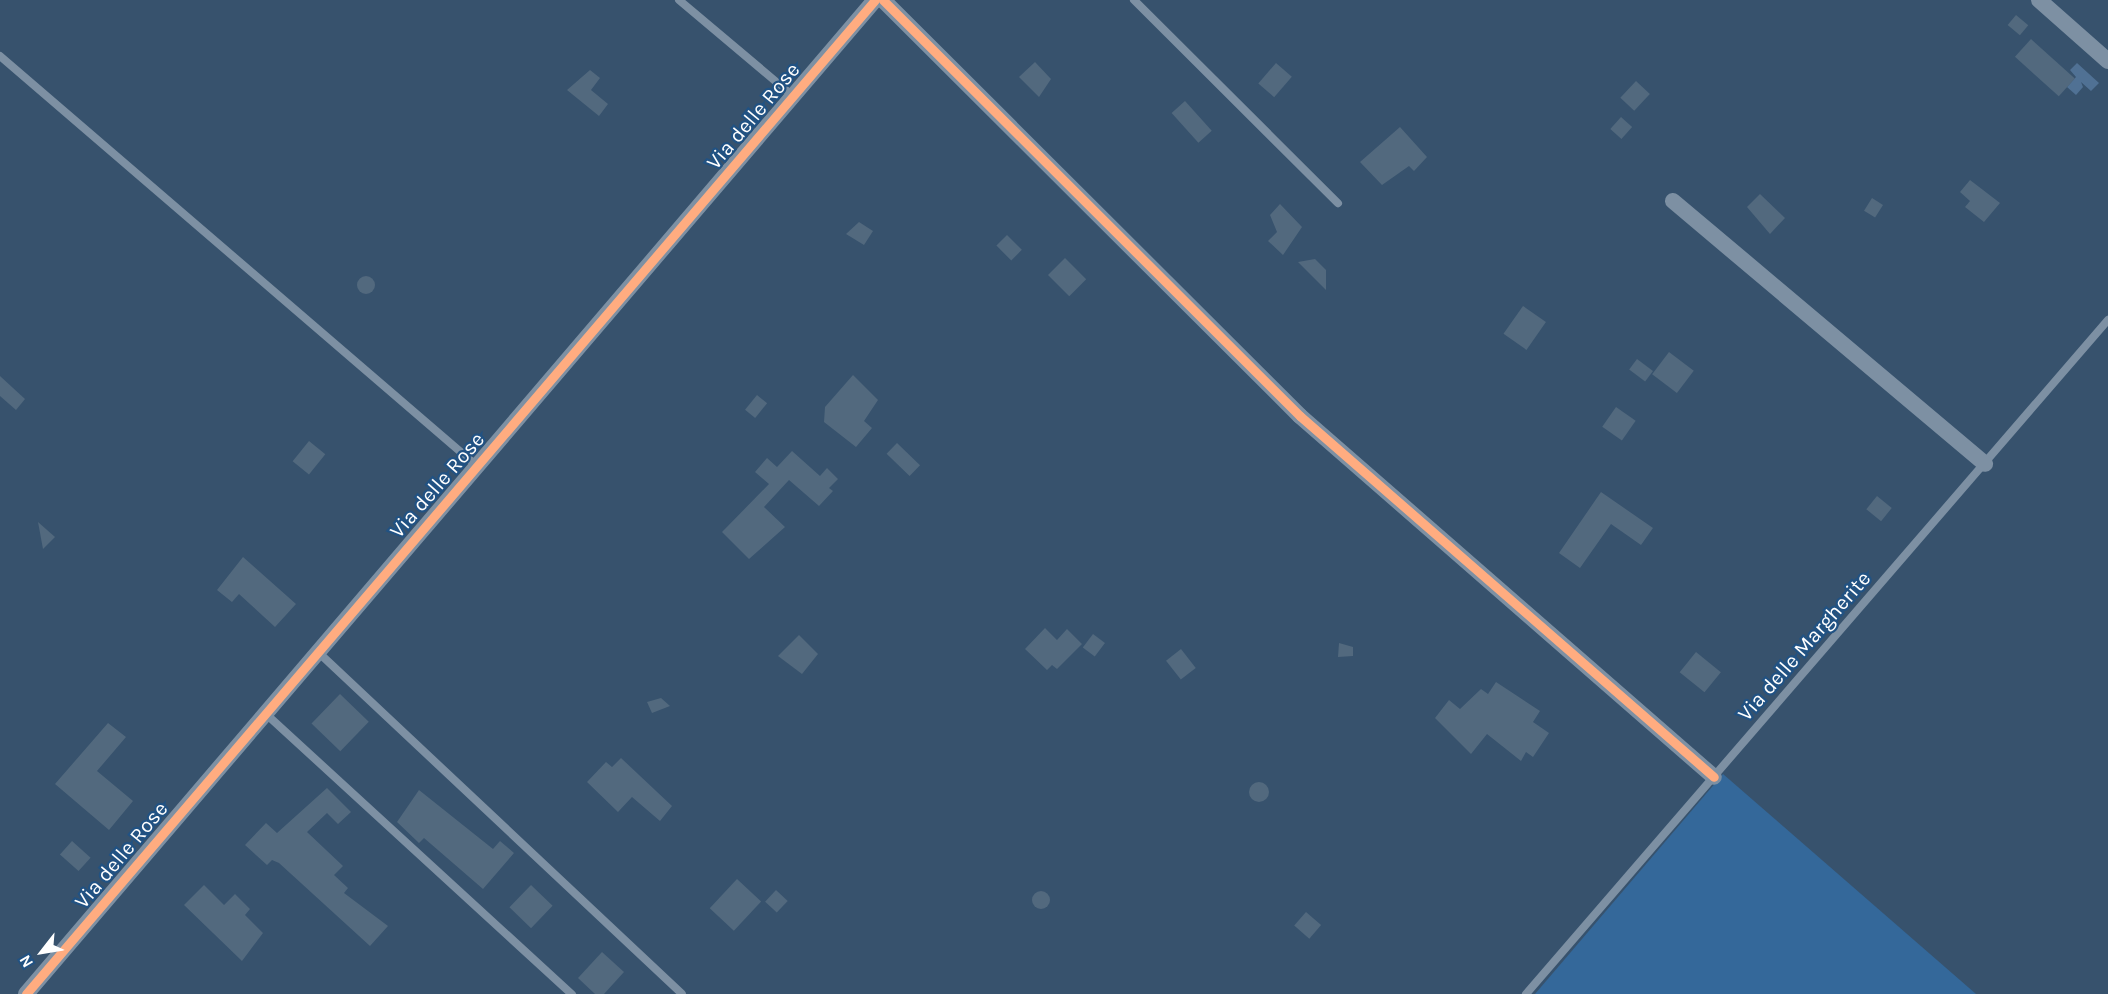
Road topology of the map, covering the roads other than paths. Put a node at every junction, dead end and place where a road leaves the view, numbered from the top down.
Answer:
1 (679, 0) edge
2 (875, 0) edge
3 (883, 0) edge
4 (1134, 0) edge
5 (2039, 0) edge
6 (0, 56) edge
7 (2108, 61) edge
8 (793, 96) junction
9 (1673, 201) dead end
10 (1338, 203) dead end
11 (2108, 320) edge
12 (1985, 464) junction
13 (477, 466) junction
14 (318, 652) junction
15 (266, 714) junction
16 (1714, 777) junction
17 (26, 994) edge
18 (572, 994) edge
19 (682, 994) edge
20 (1526, 994) edge

1 - 8 lane
2 - 8 street, Via delle Rose
3 - 16 street
4 - 10 lane
5 - 7 street
6 - 13 lane
8 - 13 street, Via delle Rose
9 - 12 street
11 - 12 lane, Via delle Margherite
12 - 16 lane, Via delle Margherite
13 - 14 street, Via delle Rose
14 - 15 street, Via delle Rose
14 - 19 lane
15 - 17 street, Via delle Rose
15 - 18 lane
16 - 20 lane, Via delle Margherite

